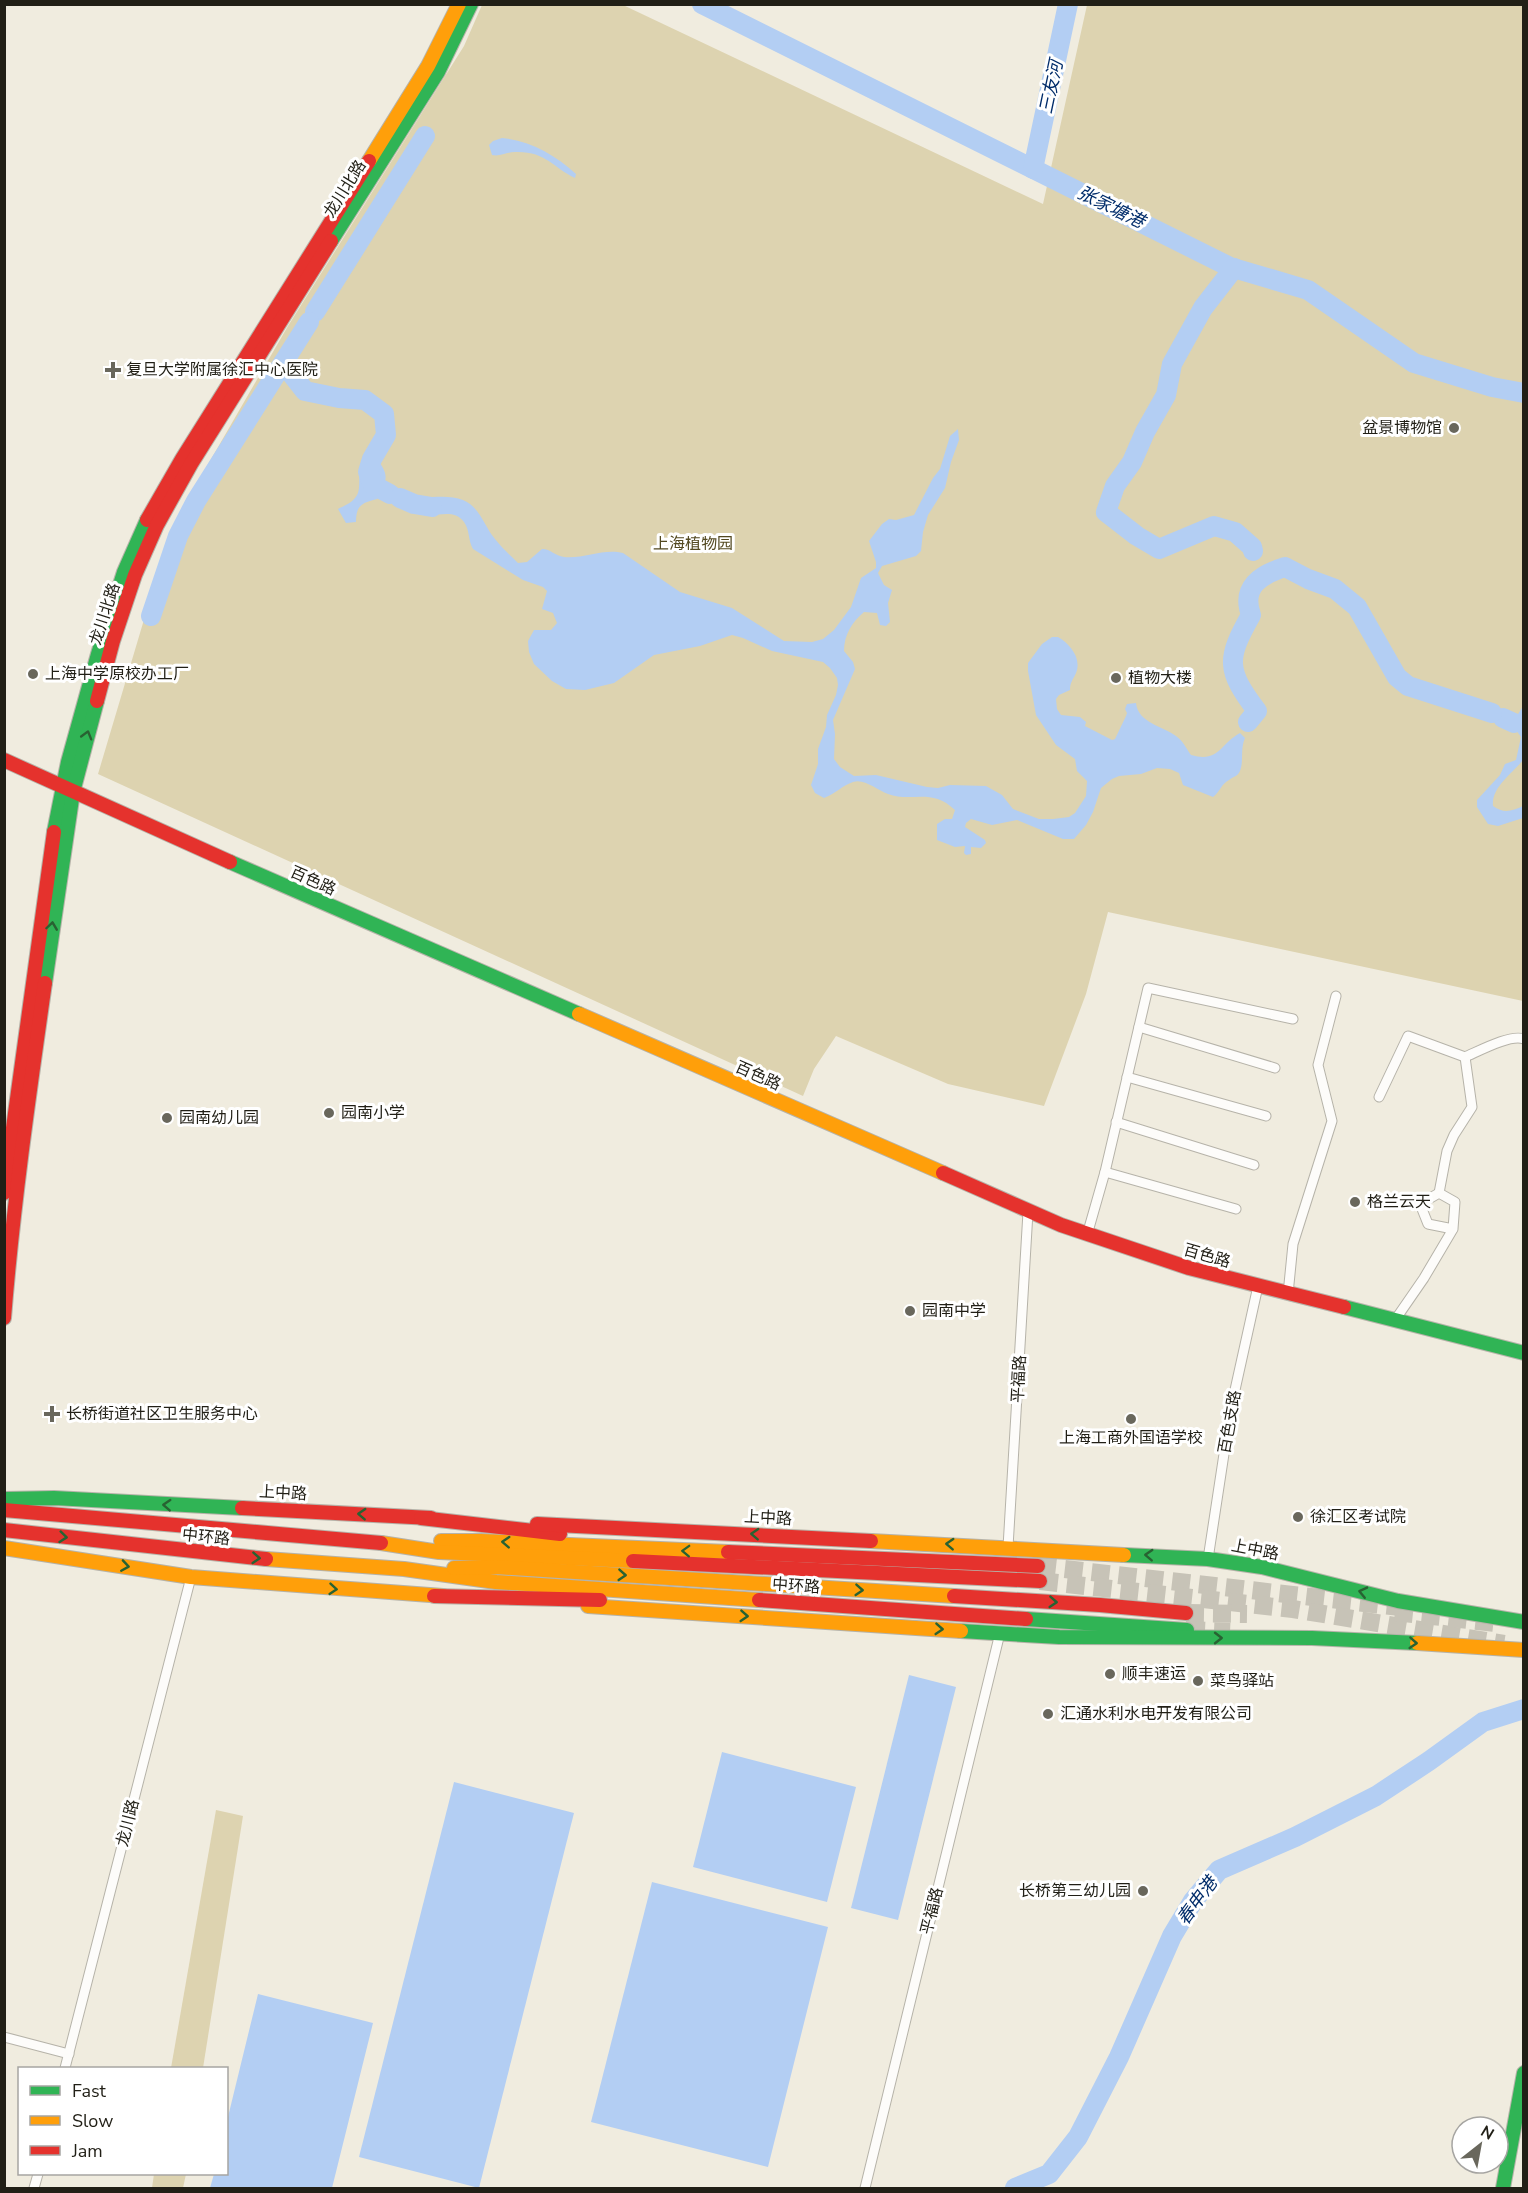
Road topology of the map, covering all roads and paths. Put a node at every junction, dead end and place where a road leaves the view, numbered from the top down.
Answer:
1 (459, 4) edge
2 (471, 4) edge
3 (4, 760) edge
4 (68, 789) junction
5 (1336, 996) dead end
6 (1293, 1019) dead end
7 (1139, 1027) junction
8 (1524, 1039) edge
9 (1465, 1057) junction
10 (1275, 1068) dead end
11 (1127, 1077) junction
12 (1379, 1097) dead end
13 (1266, 1116) dead end
14 (1116, 1122) junction
15 (1254, 1165) dead end
16 (1105, 1172) junction
17 (4, 1193) edge
18 (1439, 1193) junction
19 (1236, 1209) dead end
20 (1029, 1212) junction
21 (1453, 1229) junction
22 (1087, 1234) junction
23 (1258, 1286) junction
24 (1288, 1294) junction
25 (4, 1318) edge
26 (1395, 1320) junction
27 (1524, 1353) edge
28 (4, 1498) edge
29 (4, 1510) edge
30 (421, 1518) junction
31 (4, 1530) edge
32 (611, 1547) junction
33 (1008, 1547) junction
34 (4, 1548) edge
35 (1208, 1559) junction
36 (563, 1565) junction
37 (1038, 1566) tunnel mouth
38 (192, 1577) junction
39 (1040, 1581) tunnel mouth
40 (435, 1596) junction
41 (856, 1606) junction
42 (1186, 1613) tunnel mouth
43 (1524, 1622) edge
44 (1187, 1630) tunnel mouth
45 (1000, 1633) junction
46 (1524, 1650) edge
47 (4, 2037) edge
48 (69, 2054) junction
49 (65, 2067) edge
50 (1524, 2073) edge
51 (866, 2185) edge
52 (1503, 2188) edge

1 - 4 main road, 龙川北路
4 -> 2 main road, 龙川北路
3 - 4 main road, 百色路
4 - 17 main road, 龙川北路
4 - 20 main road, 百色路
25 -> 4 main road, 龙川北路
5 - 24 street
6 - 7 street
7 - 10 street
7 - 11 street
8 - 9 street
9 - 12 street
9 - 18 street
11 - 13 street
11 - 14 street
14 - 15 street
14 - 16 street
16 - 19 street
16 - 22 street
18 - 21 street
18 - 21 street
20 - 22 main road, 百色路
20 - 33 street, 平福路
21 - 26 street
22 - 23 main road, 百色路
23 - 24 main road, 百色路
23 - 35 street, 百色支路
24 - 26 main road, 百色路
26 - 27 main road, 百色路
30 -> 28 main road, 上中路
36 -> 29 main road, 中环路
30 - 32 main road
33 -> 30 main road, 上中路
31 -> 36 main road, 中环路
32 - 36 main road, 中环路
37 -> 32 main road, 中环路
35 -> 33 main road, 上中路
34 -> 38 main road
43 -> 35 main road, 上中路
36 - 39 main road, 中环路
36 - 41 main road, 中环路
36 -> 42 main road, 中环路
38 -> 40 main road
38 - 48 street, 龙川路
40 - 41 main road
40 -> 45 main road
41 - 44 main road, 中环路
45 -> 46 main road
45 - 51 street, 平福路
47 - 48 street
48 - 49 street, 龙川路
50 - 52 main road

